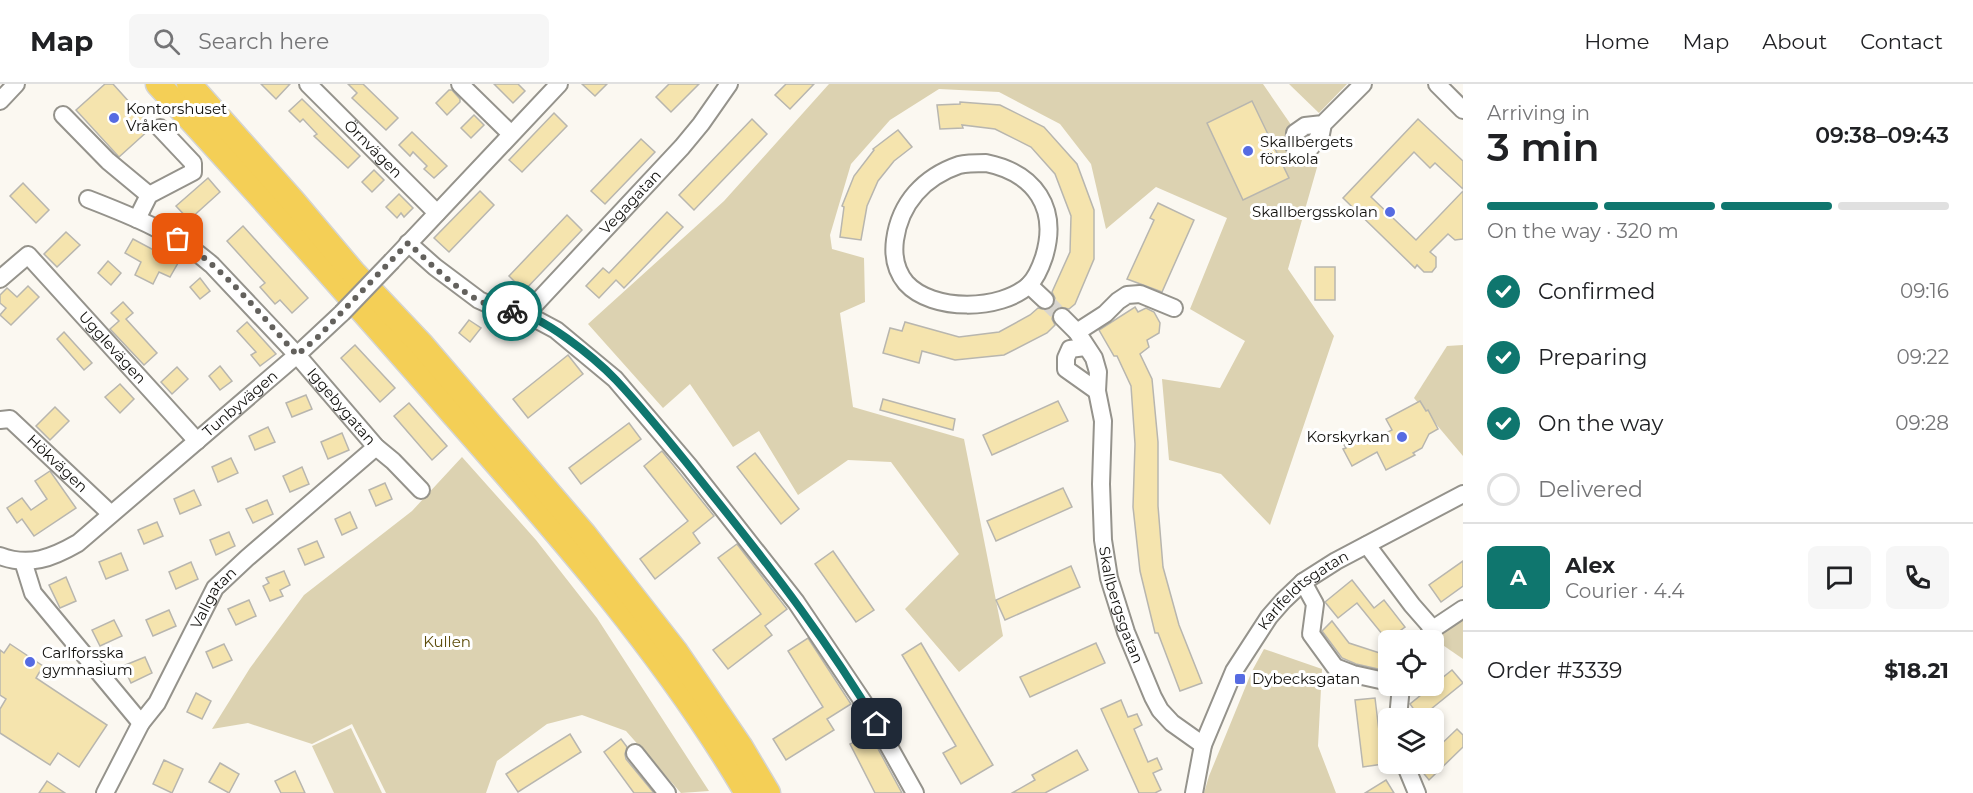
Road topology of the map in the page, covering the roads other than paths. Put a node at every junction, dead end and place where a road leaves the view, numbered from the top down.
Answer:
1 (16, 84) edge
2 (158, 84) edge
3 (189, 84) edge
4 (308, 84) edge
5 (460, 84) edge
6 (559, 84) edge
7 (729, 84) edge
8 (1363, 84) edge
9 (1437, 84) edge
10 (0, 101) edge
11 (1463, 110) edge
12 (63, 115) dead end
13 (1323, 124) dead end
14 (160, 128) dead end
15 (511, 134) junction
16 (149, 195) junction
17 (88, 199) dead end
18 (437, 213) junction
19 (136, 219) junction
20 (408, 243) junction
21 (0, 279) edge
22 (1029, 285) junction
23 (1045, 300) tunnel mouth
24 (1174, 308) dead end
25 (526, 314) junction
26 (1062, 317) tunnel mouth
27 (1077, 332) junction
28 (1086, 347) junction
29 (297, 355) junction
30 (1097, 391) junction
31 (0, 420) edge
32 (197, 441) junction
33 (376, 447) junction
34 (421, 490) dead end
35 (1463, 494) edge
36 (111, 514) junction
37 (1367, 545) junction
38 (0, 556) edge
39 (23, 561) junction
40 (1303, 582) junction
41 (1463, 609) edge
42 (1426, 630) edge
43 (1436, 630) edge
44 (665, 670) junction
45 (1378, 680) edge
46 (711, 702) junction
47 (141, 723) junction
48 (1203, 745) junction
49 (635, 753) dead end
50 (1409, 774) edge
51 (105, 793) edge
52 (667, 793) edge
53 (728, 793) edge
54 (747, 793) edge
55 (768, 793) edge
56 (786, 793) edge
57 (915, 793) edge
58 (1194, 793) edge
59 (1417, 793) edge

1 - 10 street
2 - 44 highway
3 - 46 highway
4 - 18 street, Örnvägen
5 - 15 street
6 - 15 street, Tunbyvägen
7 - 25 street, Vegagatan
8 - 13 street
9 - 11 street
12 - 16 street
14 - 16 street
15 - 18 street, Tunbyvägen
16 - 19 street
17 - 19 street, Iggebygatan
18 - 20 street, Tunbyvägen
19 - 29 street, Iggebygatan
20 - 25 street
20 - 29 street, Tunbyvägen, bridge
21 - 32 street, Ugglevägen
22 - 22 street
22 - 23 street
24 - 27 street
25 - 57 street
26 - 27 street, Skallbergsgatan
27 - 28 street, Skallbergsgatan
28 - 30 street, Skallbergsgatan
28 - 30 street
29 - 32 street, Tunbyvägen
29 - 33 street, Iggebygatan
30 - 48 street, Skallbergsgatan
31 - 36 street, Hökvägen
32 - 36 street, Tunbyvägen
33 - 34 street, Iggebygatan
33 - 47 street, Vallgatan
35 - 37 street, Karlfeldtsgatan
36 - 39 street, Tunbyvägen
37 - 40 street, Karlfeldtsgatan
37 - 42 street
38 - 39 street, Tunbyvägen
39 - 47 street
40 - 45 street
40 - 48 street, Karlfeldtsgatan
41 - 43 street
44 - 53 highway
44 - 54 highway
46 - 55 highway
46 - 56 highway
47 - 51 street, Vallgatan
48 - 58 street
49 - 52 street
50 - 59 street

